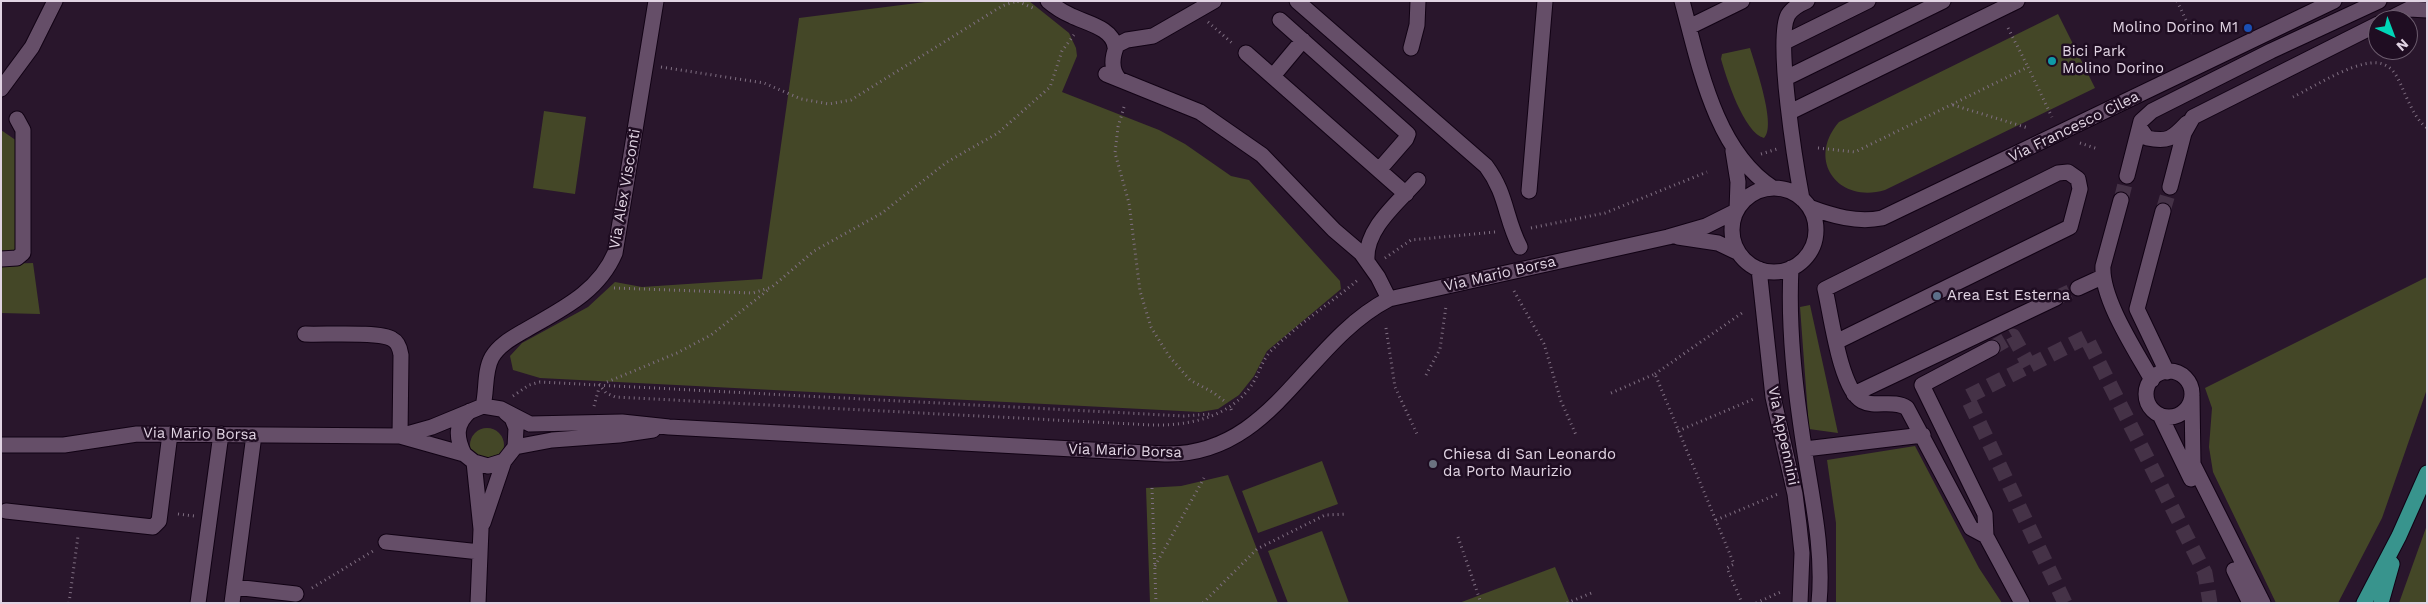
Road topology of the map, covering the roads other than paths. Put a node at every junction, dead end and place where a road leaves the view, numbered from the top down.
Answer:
1 (55, 1) edge
2 (656, 1) edge
3 (1214, 1) edge
4 (1297, 1) edge
5 (1418, 1) edge
6 (1545, 1) edge
7 (1682, 1) edge
8 (1742, 1) edge
9 (1807, 1) edge
10 (1868, 1) edge
11 (1943, 1) edge
12 (2017, 1) edge
13 (2334, 1) edge
14 (2379, 1) edge
15 (1045, 7) edge
16 (2406, 10) edge
17 (2427, 10) edge
18 (1280, 20) dead end
19 (1689, 27) junction
20 (2368, 29) edge
21 (1303, 40) junction
22 (1785, 42) junction
23 (1116, 47) junction
24 (1411, 48) dead end
25 (1246, 53) road end
26 (1273, 76) junction
27 (1786, 78) junction
28 (1, 89) edge
29 (1790, 112) junction
30 (2193, 117) junction
31 (17, 119) dead end
32 (2140, 128) junction
33 (1733, 147) junction
34 (1379, 170) junction
35 (2127, 176) tunnel mouth
36 (1418, 180) dead end
37 (2170, 187) tunnel mouth
38 (1773, 188) junction
39 (1529, 191) dead end
40 (1406, 194) junction
41 (2121, 200) tunnel mouth
42 (1806, 203) junction
43 (1737, 210) junction
44 (2164, 211) tunnel mouth
45 (1668, 237) junction
46 (1520, 248) dead end
47 (1739, 254) junction
48 (1, 259) edge
49 (1373, 261) junction
50 (1791, 268) junction
51 (1759, 269) junction
52 (2102, 277) junction
53 (2078, 288) tunnel mouth
54 (1389, 298) junction
55 (2056, 298) tunnel mouth
56 (305, 334) dead end
57 (1836, 342) junction
58 (1992, 348) tunnel mouth
59 (2168, 372) junction
60 (2152, 380) junction
61 (1854, 394) junction
62 (2192, 396) junction
63 (478, 408) junction
64 (501, 409) junction
65 (2160, 415) junction
66 (669, 427) junction
67 (170, 434) junction
68 (221, 434) junction
69 (254, 435) junction
70 (1923, 435) junction
71 (400, 436) junction
72 (1, 445) edge
73 (515, 447) junction
74 (1805, 449) junction
75 (469, 458) junction
76 (504, 461) junction
77 (2427, 473) edge
78 (6, 511) dead end
79 (481, 529) junction
80 (1986, 536) junction
81 (2399, 536) junction
82 (386, 542) road end
83 (480, 552) junction
84 (234, 587) junction
85 (296, 594) road end
86 (198, 603) edge
87 (232, 603) edge
88 (478, 603) edge
89 (1800, 603) edge
90 (1819, 603) edge
91 (2022, 603) edge
92 (2250, 603) edge
93 (2263, 603) edge
94 (2364, 603) edge
95 (2381, 603) edge

1 - 28 street
2 - 63 street, Via Alex Visconti
3 - 23 street
4 - 46 street
5 - 24 street
6 - 39 street
7 - 19 street
8 - 19 street
9 - 22 street
10 - 22 street
11 - 27 street
12 - 29 street
13 - 42 street, Via Francesco Cilea
14 - 32 street
15 - 23 street
16 - 17 street
18 - 21 street
19 - 33 street
20 - 30 street
21 - 26 street
21 - 34 street
22 - 27 street
23 - 49 street
25 - 26 street
26 - 34 street
27 - 29 street
29 - 42 street
30 - 32 street
30 - 37 street
31 - 48 street
32 - 35 street
33 - 38 street
33 - 43 street
34 - 40 street
36 - 40 street
38 - 42 street
38 - 43 street
40 - 49 street
41 - 52 street
42 - 50 street
43 - 45 street, Via Mario Borsa
43 - 47 street
44 - 59 street
45 - 47 street, Via Mario Borsa
45 - 54 street, Via Mario Borsa
47 - 51 street
49 - 54 street
50 - 51 street
50 - 74 street, Via Appennini
51 - 89 street, Via Appennini
52 - 53 street
52 - 60 street
54 - 66 street, Via Mario Borsa
55 - 61 street
56 - 71 street
57 - 57 street
57 - 61 street
58 - 80 street
59 - 60 street
59 - 62 street
60 - 65 street
61 - 70 street
62 - 65 street
62 - 93 street
63 - 64 street, Via Mario Borsa
63 - 71 street, Via Mario Borsa
63 - 75 street
64 - 66 street, Via Mario Borsa
64 - 73 street
65 - 92 street
66 - 73 street, Via Mario Borsa
67 - 68 street, Via Mario Borsa
67 - 72 street, Via Mario Borsa
67 - 78 street
68 - 69 street, Via Mario Borsa
68 - 86 street
69 - 71 street, Via Mario Borsa
69 - 84 street
70 - 74 street
70 - 80 street
71 - 75 street, Via Mario Borsa
73 - 76 street
74 - 90 street, Via Appennini
75 - 76 street, Via Mario Borsa
75 - 79 street
76 - 79 street
77 - 81 main road
79 - 83 street
80 - 91 street
81 - 94 main road
81 - 95 main road
82 - 83 street
83 - 88 street
84 - 85 street
84 - 87 street

